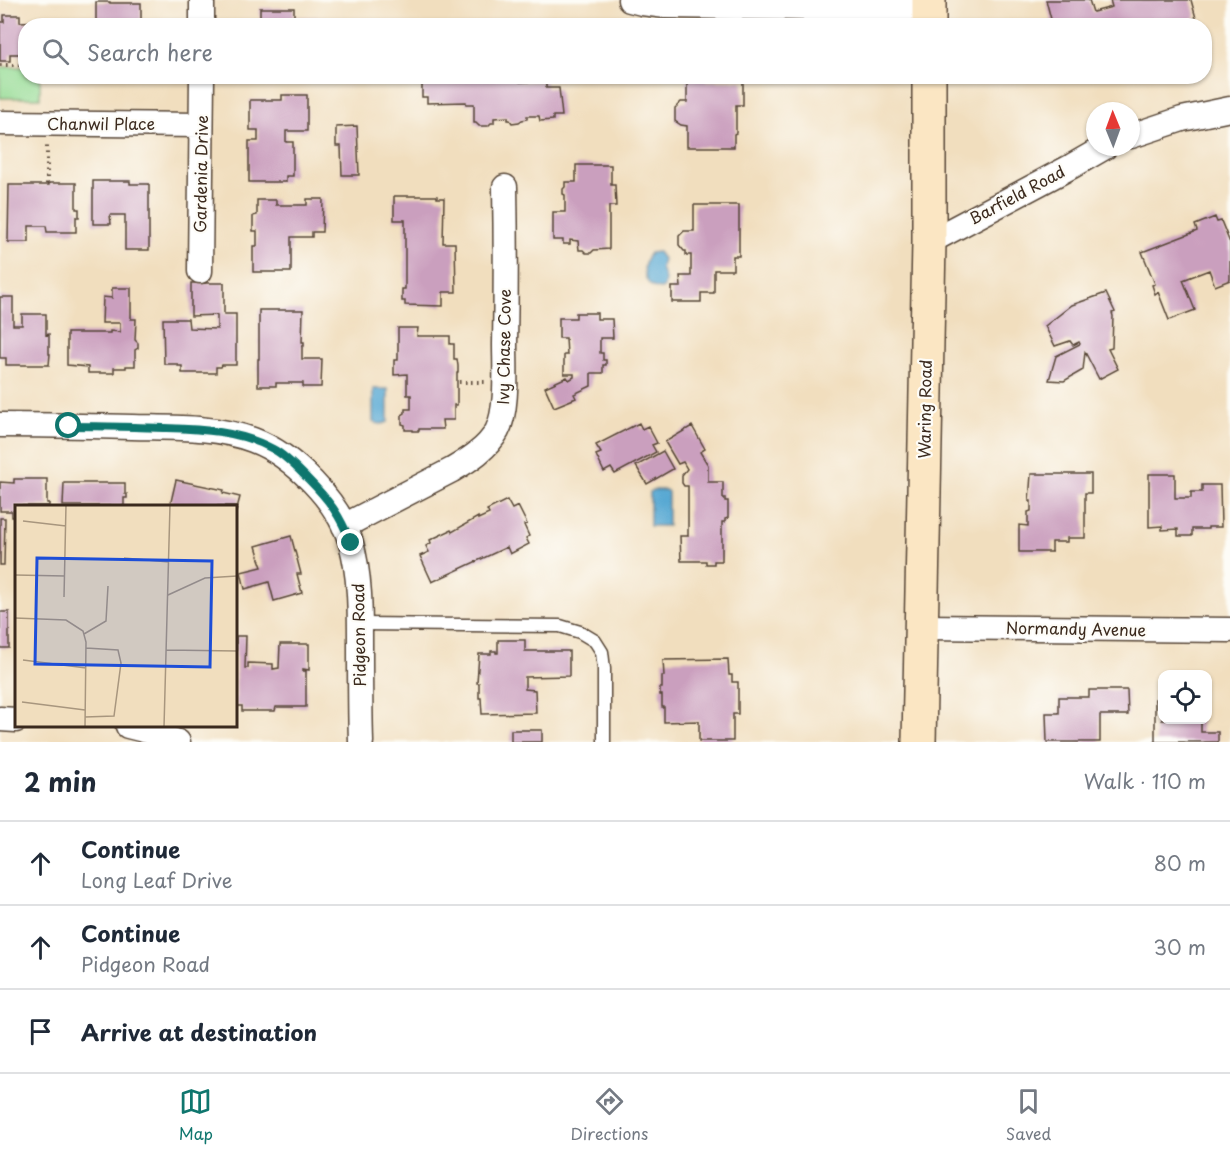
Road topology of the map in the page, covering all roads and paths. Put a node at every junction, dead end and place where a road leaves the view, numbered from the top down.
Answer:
1 (202, 0) edge
2 (630, 0) edge
3 (929, 12) edge
4 (202, 18) edge
5 (0, 65) edge
6 (18, 66) edge
7 (202, 84) edge
8 (929, 84) edge
9 (1230, 108) edge
10 (0, 123) edge
11 (201, 125) junction
12 (1140, 133) edge
13 (47, 144) dead end
14 (1089, 156) edge
15 (47, 184) dead end
16 (505, 187) dead end
17 (929, 242) junction
18 (200, 272) dead end
19 (459, 382) dead end
20 (493, 382) dead end
21 (0, 425) edge
22 (344, 526) junction
23 (360, 624) junction
24 (922, 627) junction
25 (1230, 630) edge
26 (0, 719) edge
27 (15, 720) edge
28 (133, 727) edge
29 (178, 742) edge
30 (360, 742) edge
31 (604, 742) edge
32 (919, 742) edge

1 - 4 street
2 - 3 street
5 - 6 path
7 - 11 street, Gardenia Drive
8 - 17 main road, Waring Road
9 - 12 street
10 - 11 street, Chanwil Place
11 - 18 street, Gardenia Drive
13 - 15 path
14 - 17 street, Barfield Road
16 - 22 street, Ivy Chase Cove
17 - 24 main road, Waring Road
19 - 20 path
21 - 22 street, Pidgeon Road
22 - 23 street, Pidgeon Road
23 - 30 street, Pidgeon Road
23 - 31 lane
24 - 25 street, Normandy Avenue
24 - 32 main road, Waring Road
26 - 27 street
28 - 29 street

